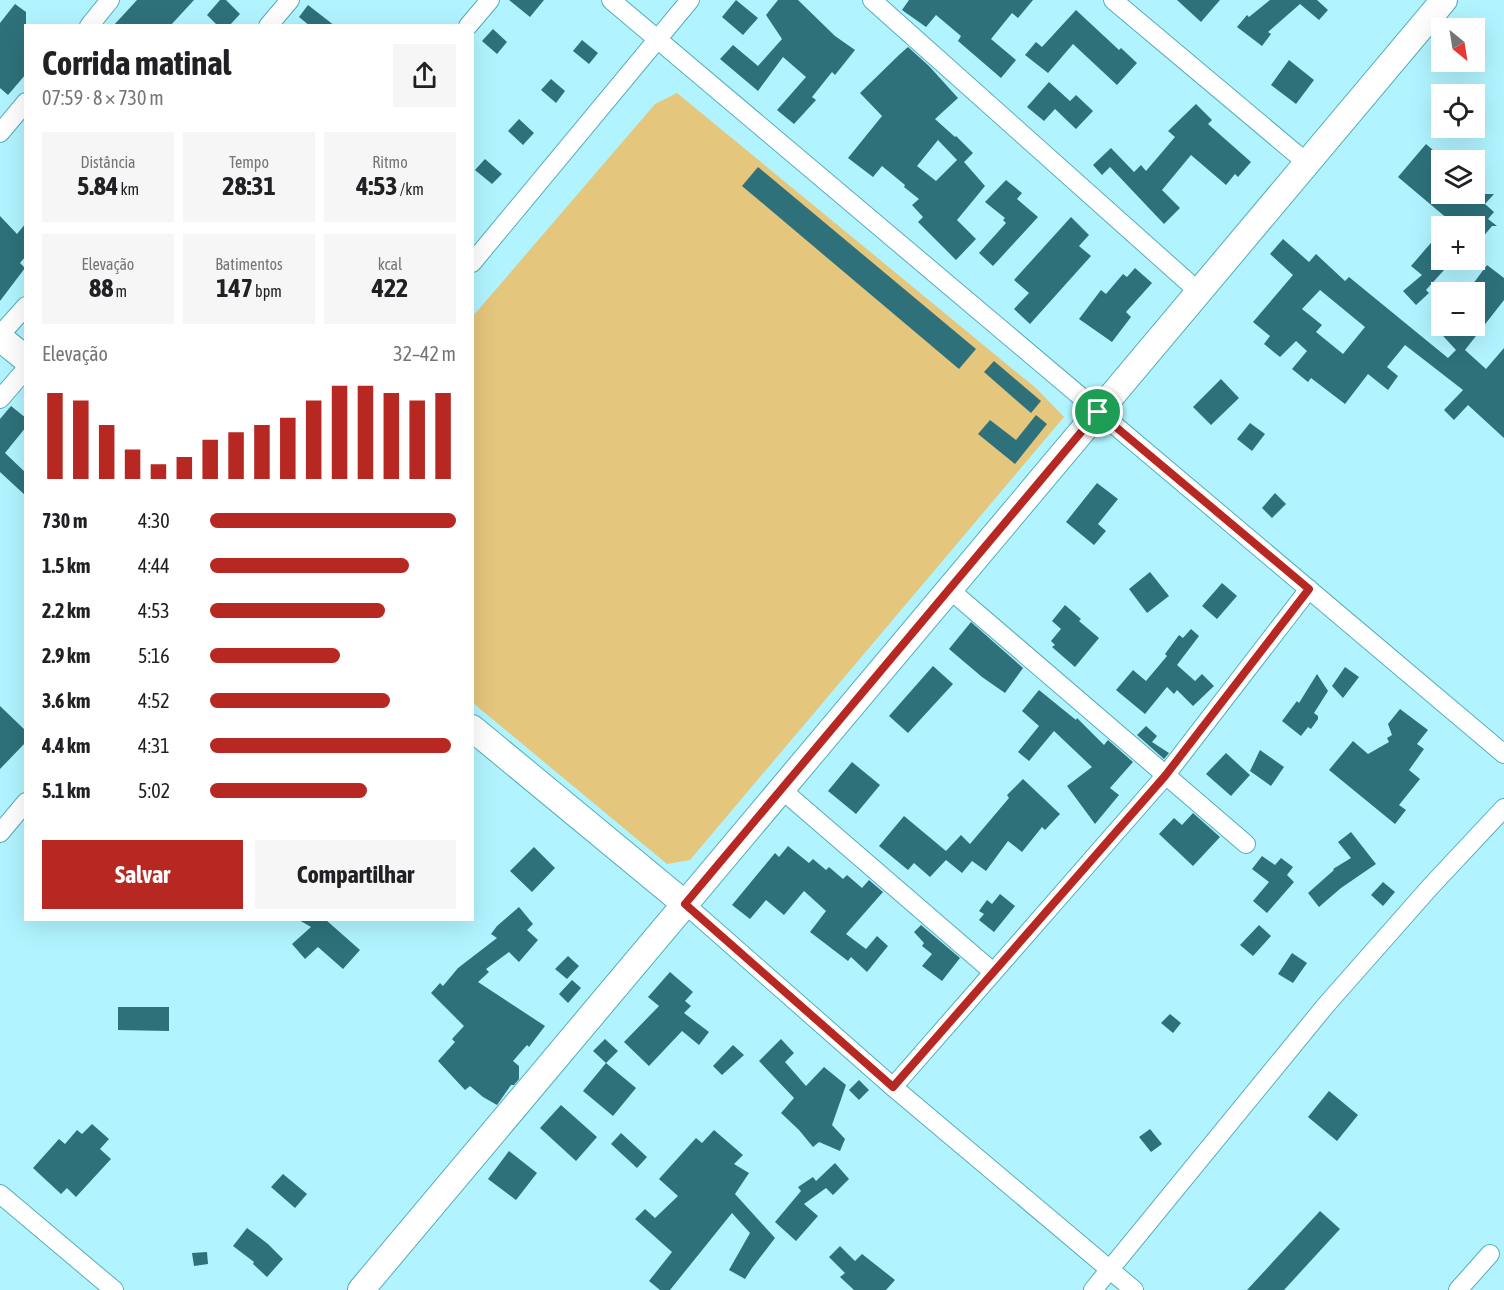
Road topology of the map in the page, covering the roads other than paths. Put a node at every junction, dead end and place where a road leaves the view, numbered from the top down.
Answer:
1 (110, 0) edge
2 (290, 0) edge
3 (490, 0) edge
4 (611, 0) edge
5 (690, 0) edge
6 (872, 0) edge
7 (1113, 0) edge
8 (1444, 0) edge
9 (91, 24) edge
10 (270, 24) edge
11 (470, 24) edge
12 (657, 38) junction
13 (24, 104) edge
14 (0, 133) edge
15 (1307, 163) junction
16 (474, 261) edge
17 (1199, 292) junction
18 (24, 308) edge
19 (0, 337) edge
20 (24, 357) edge
21 (24, 371) edge
22 (0, 399) edge
23 (1098, 412) junction
24 (949, 589) junction
25 (1309, 589) junction
26 (474, 730) edge
27 (1504, 754) edge
28 (1165, 776) junction
29 (781, 789) junction
30 (24, 804) edge
31 (1504, 808) edge
32 (0, 833) edge
33 (1246, 844) dead end
34 (685, 904) junction
35 (993, 972) junction
36 (893, 1087) junction
37 (0, 1194) edge
38 (1490, 1254) dead end
39 (1110, 1270) junction
40 (111, 1289) edge
41 (361, 1290) edge
42 (1093, 1290) edge
43 (1134, 1290) edge
44 (1458, 1290) edge

1 - 9 street
2 - 10 street
3 - 11 street
4 - 12 street
5 - 12 street
6 - 17 street
7 - 15 street
8 - 15 street
12 - 16 street
12 - 23 street
13 - 14 street
15 - 17 street
17 - 23 street
18 - 19 street
19 - 20 street
21 - 22 street
23 - 24 street
23 - 25 street
24 - 28 street
24 - 29 street
25 - 27 street
25 - 28 street
26 - 34 street
28 - 33 street
28 - 35 street
29 - 34 street
29 - 35 street
30 - 32 street
31 - 39 street
34 - 36 street
34 - 41 street
35 - 36 street
36 - 39 street
37 - 40 street
38 - 44 street
39 - 42 street
39 - 43 street

